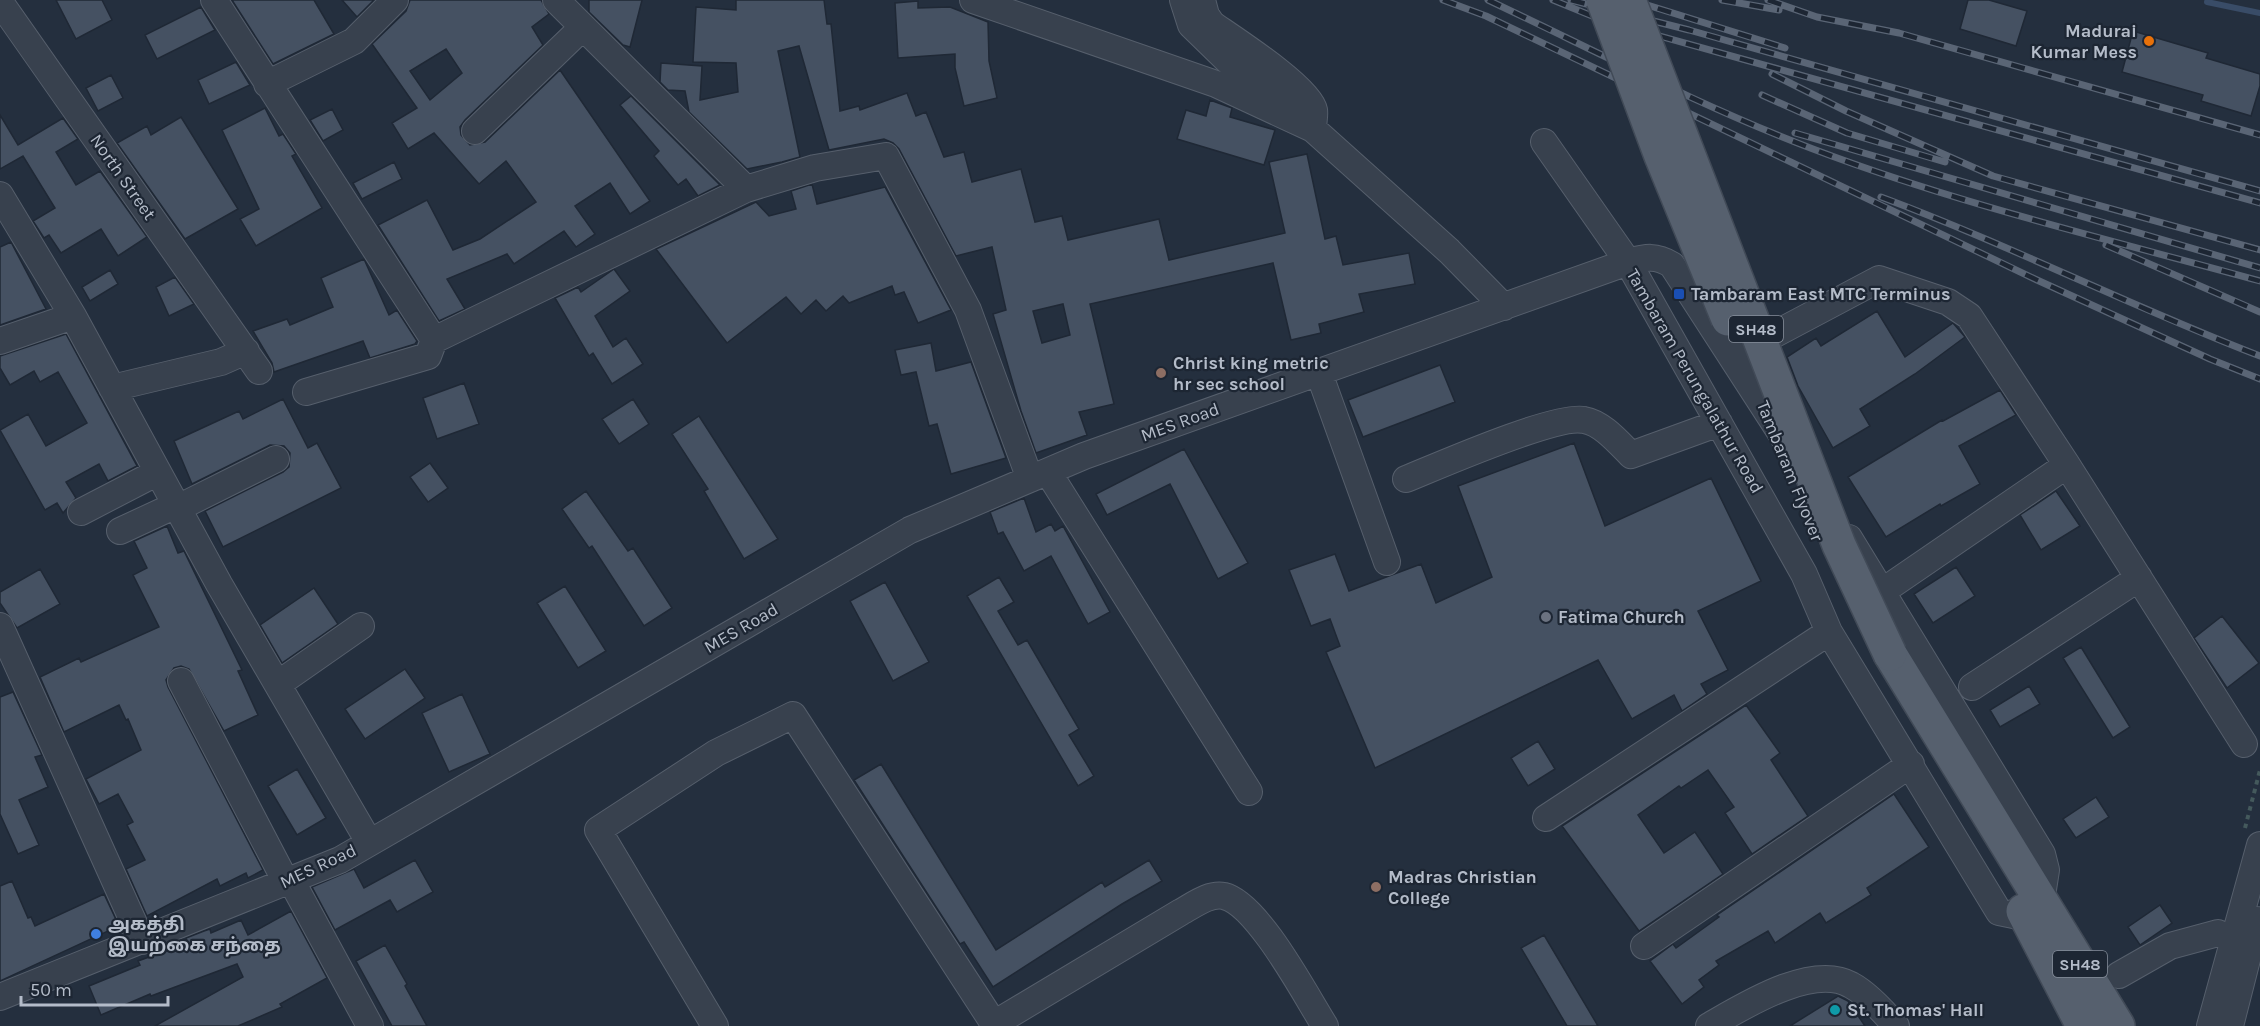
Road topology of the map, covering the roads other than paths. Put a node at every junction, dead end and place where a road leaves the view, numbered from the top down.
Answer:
1 (214, 0) edge
2 (395, 0) edge
3 (556, 0) edge
4 (973, 0) edge
5 (1183, 0) edge
6 (1202, 0) edge
7 (1603, 0) edge
8 (1629, 0) edge
9 (0, 2) edge
10 (583, 27) junction
11 (267, 84) junction
12 (1304, 124) junction
13 (475, 130) dead end
14 (1544, 142) dead end
15 (746, 189) junction
16 (0, 195) edge
17 (1628, 262) junction
18 (1504, 307) junction
19 (73, 316) junction
20 (434, 340) junction
21 (0, 341) edge
22 (1731, 357) junction
23 (1319, 373) junction
24 (112, 388) junction
25 (306, 392) dead end
26 (1719, 423) junction
27 (276, 459) dead end
28 (2067, 465) junction
29 (158, 472) junction
30 (1039, 476) junction
31 (1406, 479) dead end
32 (177, 507) junction
33 (81, 512) dead end
34 (120, 531) dead end
35 (1387, 562) dead end
36 (2139, 578) junction
37 (1883, 591) junction
38 (0, 626) edge
39 (362, 626) dead end
40 (1829, 632) junction
41 (181, 681) dead end
42 (278, 684) junction
43 (1972, 687) dead end
44 (2244, 744) dead end
45 (1911, 764) junction
46 (1249, 792) dead end
47 (1546, 818) dead end
48 (369, 842) junction
49 (2260, 845) edge
50 (1996, 848) junction
51 (288, 881) junction
52 (2260, 908) edge
53 (2034, 910) junction
54 (2218, 933) dead end
55 (142, 941) junction
56 (1644, 946) dead end
57 (2119, 975) dead end
58 (0, 997) edge
59 (993, 1025) edge
60 (370, 1026) edge
61 (715, 1026) edge
62 (1325, 1026) edge
63 (1709, 1026) edge
64 (1896, 1026) edge
65 (2084, 1026) edge
66 (2118, 1026) edge
67 (2210, 1026) edge
68 (2230, 1026) edge

1 - 11 street
2 - 11 street
3 - 10 street
4 - 12 street
5 - 12 street
6 - 12 street
7 - 50 main road, Tambaram Flyover / SH48, bridge
8 - 50 main road, Tambaram Flyover / SH48, bridge
9 - 24 street, North Street
10 - 13 street
10 - 15 street
11 - 20 street
12 - 18 street
14 - 17 street
15 - 20 street
15 - 30 street
16 - 19 street
17 - 18 street, Tambaram Perungalathur Road
17 - 22 street
17 - 26 street, Tambaram Perungalathur Road
18 - 23 street, MES Road
19 - 21 street
19 - 24 street
20 - 25 street
22 - 28 street
22 - 37 street
23 - 30 street, MES Road
23 - 35 street
24 - 29 street
26 - 31 street
26 - 40 street, Tambaram Perungalathur Road
27 - 32 street
28 - 36 street
28 - 37 street
29 - 32 street
29 - 33 street
30 - 46 street
30 - 48 street, MES Road
32 - 34 street
32 - 42 street
36 - 43 street
36 - 44 street
37 - 53 street
38 - 55 street
39 - 42 street
40 - 45 street, Tambaram Perungalathur Road
40 - 47 street
41 - 51 street
42 - 48 street
45 - 53 street, Tambaram Perungalathur Road
45 - 56 street
48 - 51 street, MES Road
49 - 67 street
50 - 53 main road, Tambaram Flyover / SH48
51 - 55 street, MES Road
51 - 60 street
52 - 68 street
53 - 65 main road, SH48
53 - 66 main road, SH48
54 - 57 street
55 - 58 street, MES Road
59 - 61 street
59 - 62 street
63 - 64 street

